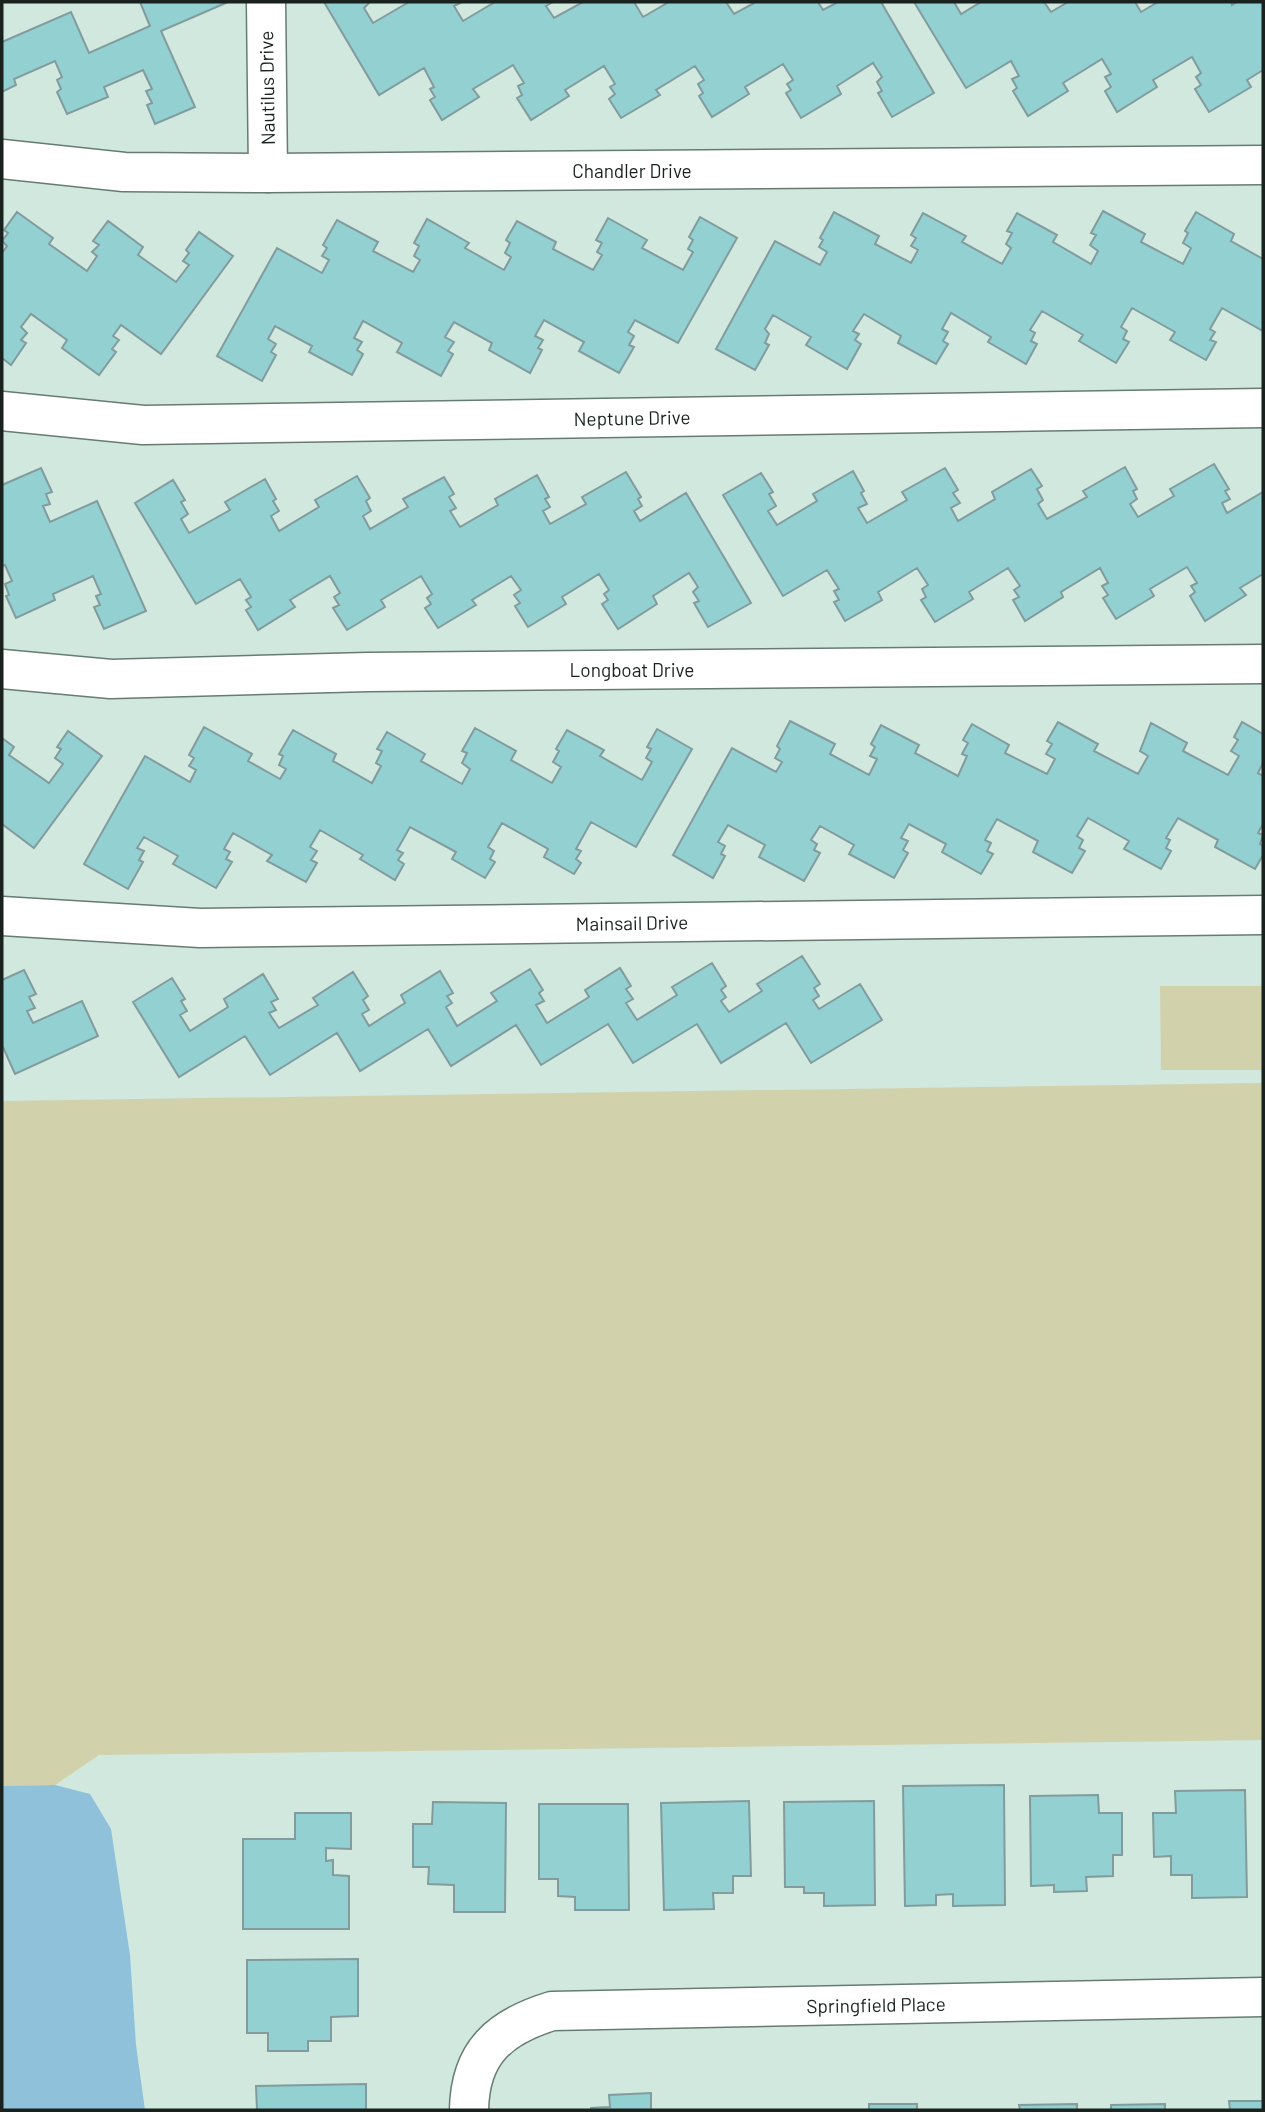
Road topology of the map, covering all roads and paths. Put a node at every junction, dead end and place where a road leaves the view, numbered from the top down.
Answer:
1 (266, 2) edge
2 (2, 159) edge
3 (1263, 164) edge
4 (268, 173) junction
5 (1263, 408) edge
6 (2, 411) edge
7 (1263, 664) edge
8 (2, 669) edge
9 (1263, 915) edge
10 (2, 916) edge
11 (1263, 1997) edge
12 (469, 2110) edge

1 - 4 street, Nautilus Drive
2 - 4 street, Chandler Drive
3 - 4 street, Chandler Drive
5 - 6 street, Neptune Drive
7 - 8 street, Longboat Drive
9 - 10 street, Mainsail Drive
11 - 12 street, Springfield Place

